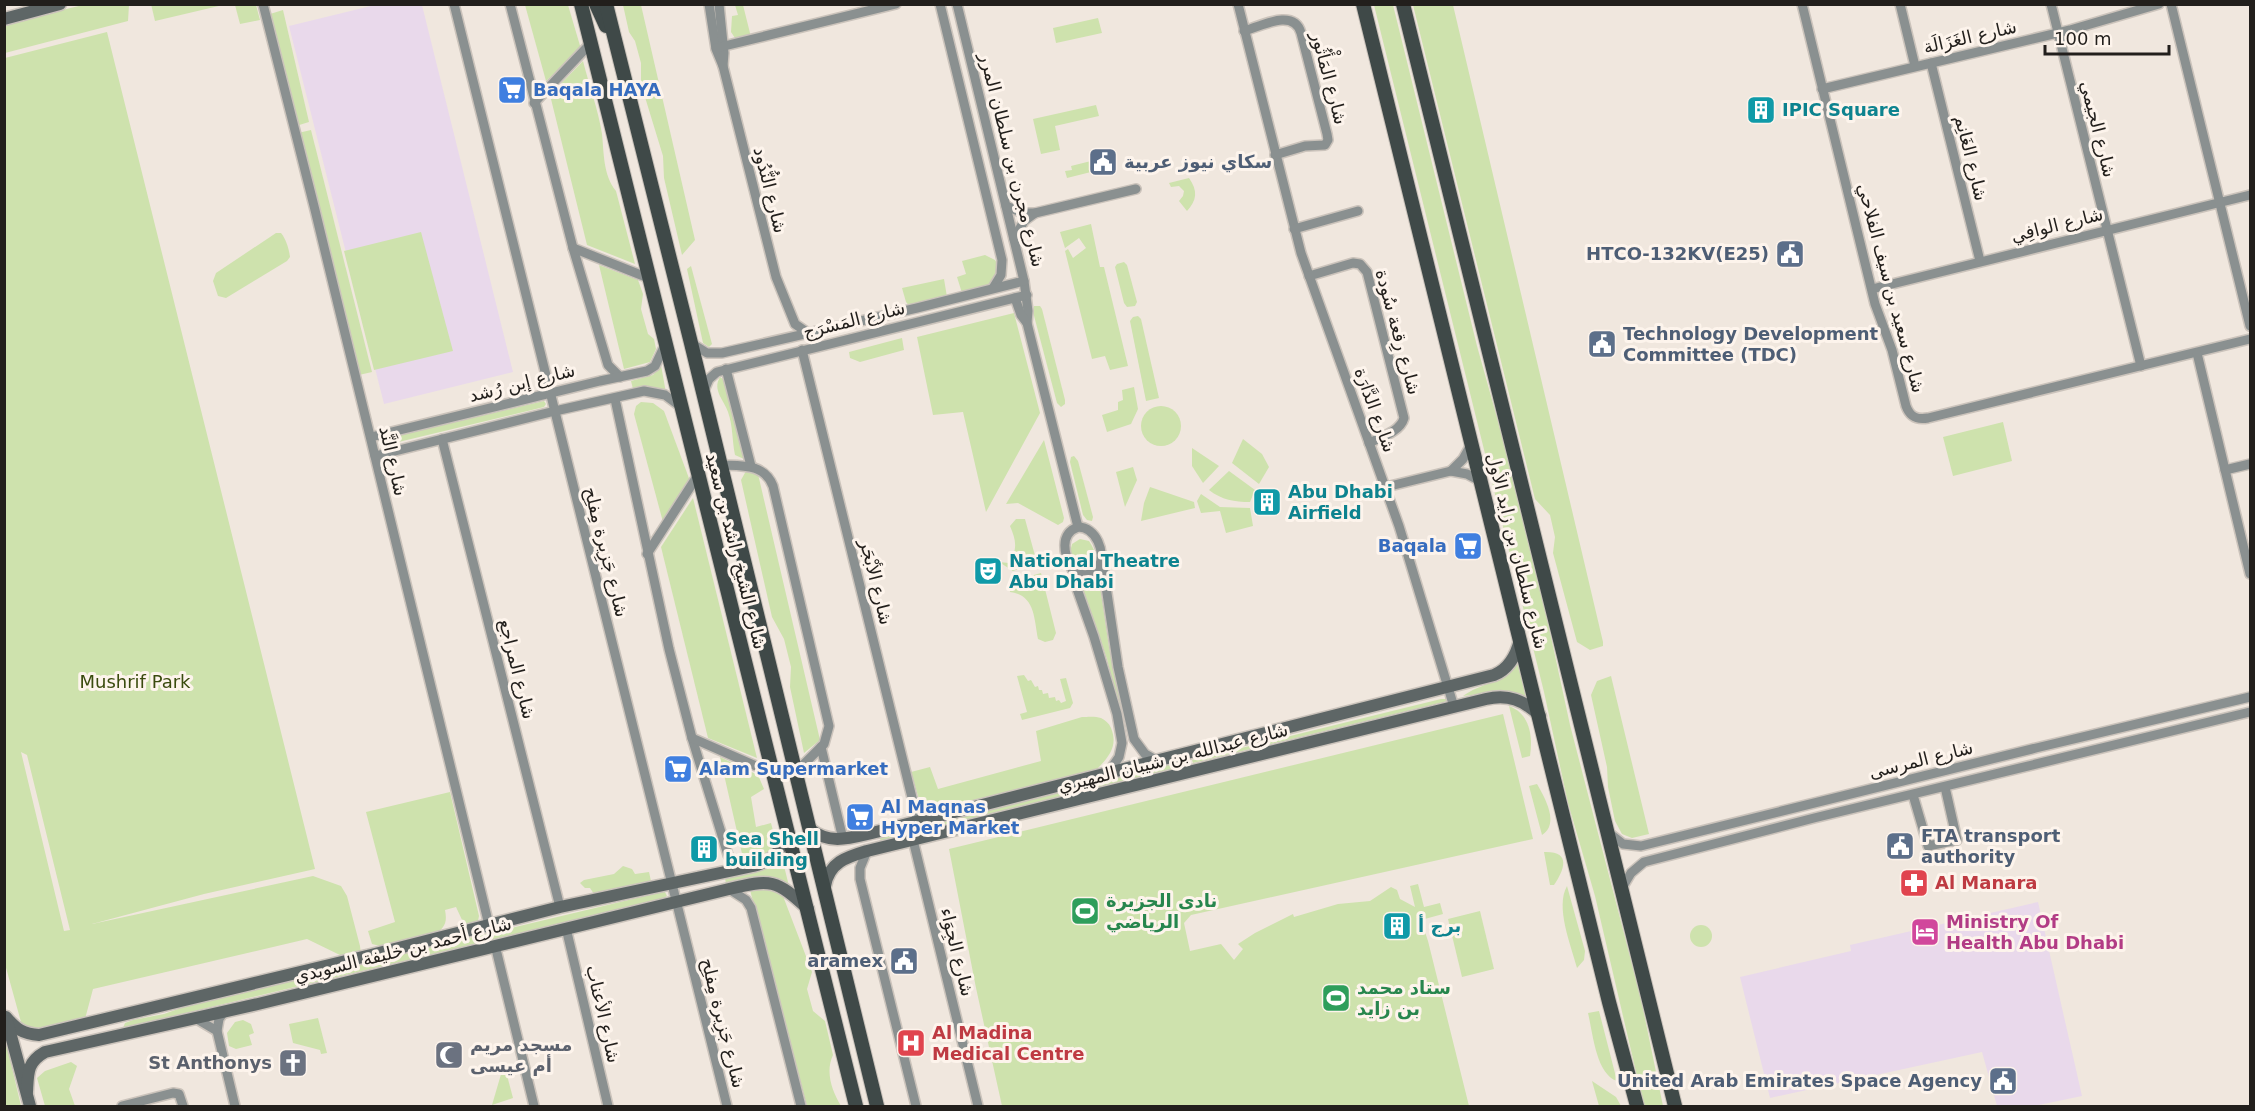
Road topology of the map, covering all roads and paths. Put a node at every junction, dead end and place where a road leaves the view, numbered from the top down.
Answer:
1 (60, 4) edge
2 (263, 4) edge
3 (454, 4) edge
4 (510, 4) edge
5 (580, 4) edge
6 (596, 4) edge
7 (606, 4) edge
8 (709, 4) edge
9 (719, 4) edge
10 (896, 4) edge
11 (957, 4) edge
12 (1238, 4) edge
13 (1363, 4) edge
14 (1403, 4) edge
15 (1802, 4) edge
16 (1900, 4) edge
17 (2051, 4) edge
18 (2158, 4) edge
19 (2171, 4) edge
20 (940, 5) edge
21 (4, 19) edge
22 (1244, 31) junction
23 (2058, 33) junction
24 (613, 34) junction
25 (590, 44) junction
26 (720, 47) junction
27 (1931, 63) junction
28 (1915, 66) junction
29 (1822, 88) junction
30 (534, 103) junction
31 (1275, 155) junction
32 (1136, 189) dead end
33 (2250, 195) edge
34 (2220, 203) junction
35 (1006, 206) junction
36 (1358, 212) dead end
37 (1035, 213) junction
38 (2106, 229) junction
39 (1294, 230) junction
40 (997, 234) junction
41 (1013, 235) junction
42 (573, 248) junction
43 (1980, 261) junction
44 (1309, 276) junction
45 (651, 279) junction
46 (1024, 280) junction
47 (993, 288) junction
48 (1872, 289) junction
49 (1027, 295) junction
50 (1015, 298) junction
51 (941, 302) junction
52 (943, 315) junction
53 (792, 319) junction
54 (1027, 323) junction
55 (2250, 326) edge
56 (808, 333) junction
57 (784, 339) junction
58 (2250, 339) edge
59 (666, 342) junction
60 (691, 343) junction
61 (748, 347) junction
62 (802, 350) junction
63 (2197, 353) junction
64 (752, 362) junction
65 (608, 365) junction
66 (2141, 366) junction
67 (726, 369) junction
68 (620, 377) junction
69 (600, 381) junction
70 (550, 393) junction
71 (702, 395) junction
72 (615, 399) junction
73 (681, 406) junction
74 (555, 411) junction
75 (371, 437) junction
76 (442, 439) junction
77 (1369, 442) junction
78 (1471, 445) junction
79 (375, 456) junction
80 (2250, 464) edge
81 (720, 465) junction
82 (751, 466) junction
83 (2225, 470) junction
84 (1451, 471) junction
85 (699, 475) junction
86 (1482, 482) junction
87 (1386, 487) junction
88 (1077, 527) junction
89 (647, 554) junction
90 (1102, 560) junction
91 (1073, 571) junction
92 (2250, 574) edge
93 (1520, 639) junction
94 (1449, 685) junction
95 (2250, 697) edge
96 (1454, 707) junction
97 (2250, 712) edge
98 (1540, 716) junction
99 (692, 738) junction
100 (2076, 738) junction
101 (821, 747) junction
102 (1183, 755) junction
103 (1159, 762) junction
104 (2042, 763) junction
105 (796, 772) junction
106 (1188, 772) junction
107 (772, 773) junction
108 (1106, 774) junction
109 (1945, 787) junction
110 (1855, 794) junction
111 (1913, 795) junction
112 (1811, 805) junction
113 (1858, 808) junction
114 (1814, 818) junction
115 (918, 822) junction
116 (1606, 828) junction
117 (810, 829) junction
118 (1709, 830) junction
119 (788, 832) junction
120 (876, 832) junction
121 (843, 839) junction
122 (913, 840) junction
123 (1712, 844) junction
124 (882, 848) junction
125 (867, 851) junction
126 (728, 855) junction
127 (737, 869) junction
128 (722, 872) junction
129 (671, 883) junction
130 (825, 886) junction
131 (729, 889) junction
132 (1622, 890) junction
133 (676, 902) junction
134 (560, 907) junction
135 (808, 909) junction
136 (489, 925) junction
137 (566, 928) junction
138 (495, 945) junction
139 (224, 1012) junction
140 (5, 1014) edge
141 (121, 1015) junction
142 (195, 1018) junction
143 (217, 1031) junction
144 (123, 1034) junction
145 (27, 1092) junction
146 (1637, 1106) edge
147 (30, 1107) edge
148 (122, 1107) edge
149 (183, 1107) edge
150 (235, 1107) edge
151 (534, 1107) edge
152 (609, 1107) edge
153 (727, 1107) edge
154 (801, 1107) edge
155 (856, 1107) edge
156 (877, 1107) edge
157 (916, 1107) edge
158 (978, 1107) edge
159 (1675, 1107) edge

1 - 21 street
2 - 75 street, شارع النَّد
3 - 70 street, شارع جَزِيرة مِفلِح
4 - 30 street
5 - 25 main road, شارع الشيخ راشد بن سعيد
6 - 24 main road
7 - 24 main road, شارع الشيخ راشد بن سعيد
8 - 26 street, شارع النُّدُود
9 - 26 street, شارع النُّدُود
10 - 26 street
11 - 35 street, شارع مجرن بن سلطان المرر
12 - 22 street, شارع الدَّارَة
13 - 78 main road, شارع سلطان بن زايد الأول
14 - 116 main road, شارع سلطان بن زايد الأول
15 - 29 street, شارع سعيد بن سيف الفلاحي
16 - 28 street
17 - 23 street, شارع الجيمي
18 - 23 street, شارع الغَزَالَة
19 - 34 street
20 - 40 street, شارع مجرن بن سلطان المرر
22 - 31 street, شارع الدَّارَة
22 - 31 street, شارع المَأْثُور
23 - 27 street, شارع الغَزَالَة
23 - 38 street, شارع الجيمي
24 - 60 main road, شارع الشيخ راشد بن سعيد
25 - 30 street
25 - 45 main road, شارع الشيخ راشد بن سعيد
26 - 53 street, شارع النُّدُود
27 - 28 street, شارع الغَزَالَة
27 - 43 street, شارع الغَانِم
28 - 29 street, شارع الغَزَالَة
29 - 48 street, شارع سعيد بن سيف الفلاحي
30 - 42 street
31 - 39 street, شارع الدَّارَة
32 - 37 street
33 - 34 street, شارع الوافِي
34 - 38 street, شارع الوافِي
34 - 55 street
35 - 37 street
35 - 41 street, شارع مجرن بن سلطان المرر
36 - 39 street
37 - 41 street
38 - 43 street, شارع الوافِي
38 - 66 street, شارع الجيمي
39 - 44 street, شارع الدَّارَة
40 - 41 street
40 - 47 street, شارع مجرن بن سلطان المرر
41 - 46 street, شارع مجرن بن سلطان المرر
42 - 45 street
42 - 65 street
43 - 48 street, شارع الوافِي
44 - 77 street, شارع الدَّارَة
44 - 77 street, شارع رِقعة سُودة
45 - 59 main road, شارع الشيخ راشد بن سعيد
46 - 47 street, شارع المَسْرَج
46 - 49 street, شارع مجرن بن سلطان المرر
47 - 51 street, شارع المَسْرَج
48 - 66 street, شارع سعيد بن سيف الفلاحي
49 - 50 street, شارع المَسْرَج
49 - 54 street, شارع مجرن بن سلطان المرر
50 - 52 street, شارع المَسْرَج
50 - 54 street, شارع مجرن بن سلطان المرر
51 - 52 street
51 - 56 street, شارع المَسْرَج
52 - 62 street, شارع المَسْرَج
53 - 56 street, شارع النُّدُود
53 - 57 street
54 - 88 street, شارع مجرن بن سلطان المرر
56 - 57 street, شارع المَسْرَج
57 - 61 street, شارع المَسْرَج
58 - 63 street, شارع سعيد بن سيف الفلاحي
59 - 68 street, شارع إبن رُشد
59 - 73 main road, شارع الشيخ راشد بن سعيد
60 - 61 street, شارع المَسْرَج
60 - 71 main road, شارع الشيخ راشد بن سعيد
61 - 64 street
62 - 64 street, شارع المَسْرَج
62 - 115 street, شارع الأبْجَر
63 - 66 street, شارع سعيد بن سيف الفلاحي
63 - 83 street
64 - 67 street, شارع المَسْرَج
65 - 68 street
65 - 69 street
67 - 71 street, شارع المَسْرَج
67 - 82 street, شارع الشيخ راشد بن سعيد
68 - 69 street, شارع إبن رُشد
69 - 70 street, شارع إبن رُشد
70 - 74 street, شارع جَزِيرة مِفلِح
70 - 75 street, شارع إبن رُشد
71 - 81 main road, شارع الشيخ راشد بن سعيد
72 - 73 street, شارع إبن رُشد
72 - 74 street, شارع إبن رُشد
72 - 89 street
73 - 85 main road, شارع الشيخ راشد بن سعيد
74 - 76 street, شارع إبن رُشد
74 - 129 street, شارع جَزِيرة مِفلِح
75 - 79 street, شارع النَّد
76 - 79 street, شارع إبن رُشد
76 - 134 street, شارع المراجع
77 - 87 street, شارع الدَّارَة
78 - 84 street
78 - 86 main road, شارع سلطان بن زايد الأول
79 - 136 street, شارع النَّد
80 - 83 street
81 - 82 street, شارع الشيخ راشد بن سعيد
81 - 105 main road, شارع الشيخ راشد بن سعيد
82 - 101 street, شارع الشيخ راشد بن سعيد
83 - 92 street
84 - 86 street
84 - 87 street
85 - 89 street
85 - 107 main road, شارع الشيخ راشد بن سعيد
86 - 93 main road, شارع سلطان بن زايد الأول
87 - 94 street, شارع الدَّارَة
88 - 90 street
88 - 91 street
89 - 99 street
90 - 91 street
90 - 103 street
91 - 108 street
93 - 94 street, شارع عبدالله بن شيبان المهيري
93 - 98 main road, شارع سلطان بن زايد الأول
94 - 96 street, شارع الدَّارَة
94 - 102 street, شارع عبدالله بن شيبان المهيري
95 - 100 street, شارع المرسى
96 - 98 street, شارع عبدالله بن شيبان المهيري
96 - 106 street, شارع عبدالله بن شيبان المهيري
97 - 104 street, شارع المرسى
98 - 146 main road, شارع سلطان بن زايد الأول
99 - 107 street
99 - 126 street
100 - 104 street
100 - 110 street, شارع المرسى
101 - 105 street
101 - 121 street, شارع الشيخ راشد بن سعيد
102 - 103 street, شارع عبدالله بن شيبان المهيري
102 - 106 street
103 - 108 street, شارع عبدالله بن شيبان المهيري
104 - 109 street, شارع المرسى
105 - 117 main road, شارع الشيخ راشد بن سعيد
106 - 122 street, شارع عبدالله بن شيبان المهيري
107 - 119 main road, شارع الشيخ راشد بن سعيد
108 - 115 street, شارع عبدالله بن شيبان المهيري
109 - 111 street, شارع المرسى
109 - 111 street
110 - 112 street, شارع المرسى
110 - 113 street
111 - 113 street, شارع المرسى
112 - 114 street
112 - 118 street, شارع المرسى
113 - 114 street, شارع المرسى
114 - 123 street, شارع المرسى
115 - 120 street, شارع عبدالله بن شيبان المهيري
116 - 118 street, شارع المرسى
116 - 132 main road, شارع سلطان بن زايد الأول
117 - 121 street, شارع عبدالله بن شيبان المهيري
117 - 130 main road, شارع الشيخ راشد بن سعيد
118 - 123 street
119 - 127 street, شارع أحمد بن خليفة السويدي
119 - 135 main road, شارع الشيخ راشد بن سعيد
120 - 121 street, شارع عبدالله بن شيبان المهيري
120 - 124 street
122 - 124 street, شارع عبدالله بن شيبان المهيري
122 - 158 street, شارع الجِوَاء
123 - 132 street, شارع المرسى
124 - 125 street, شارع عبدالله بن شيبان المهيري
125 - 130 street, شارع عبدالله بن شيبان المهيري
125 - 157 street
126 - 127 street
126 - 128 street
127 - 128 street, شارع أحمد بن خليفة السويدي
128 - 129 street, شارع أحمد بن خليفة السويدي
129 - 133 street, شارع جَزِيرة مِفلِح
129 - 134 street, شارع أحمد بن خليفة السويدي
130 - 156 main road, شارع الشيخ راشد بن سعيد
131 - 133 street, شارع أحمد بن خليفة السويدي
131 - 135 street, شارع أحمد بن خليفة السويدي
131 - 154 street
132 - 159 main road, شارع سلطان بن زايد الأول
133 - 137 street, شارع أحمد بن خليفة السويدي
133 - 153 street, شارع جَزِيرة مِفلِح
134 - 136 street, شارع أحمد بن خليفة السويدي
135 - 155 main road, شارع الشيخ راشد بن سعيد
136 - 141 street, شارع أحمد بن خليفة السويدي
137 - 138 street, شارع أحمد بن خليفة السويدي
137 - 152 street, شارع الأعناب
138 - 139 street, شارع أحمد بن خليفة السويدي
138 - 151 street
139 - 142 street, شارع أحمد بن خليفة السويدي
139 - 143 street
140 - 141 street, شارع أحمد بن خليفة السويدي
140 - 145 street
141 - 144 street
142 - 143 street
142 - 144 street, شارع أحمد بن خليفة السويدي
143 - 150 street
144 - 145 street, شارع أحمد بن خليفة السويدي
145 - 147 street
148 - 149 street

